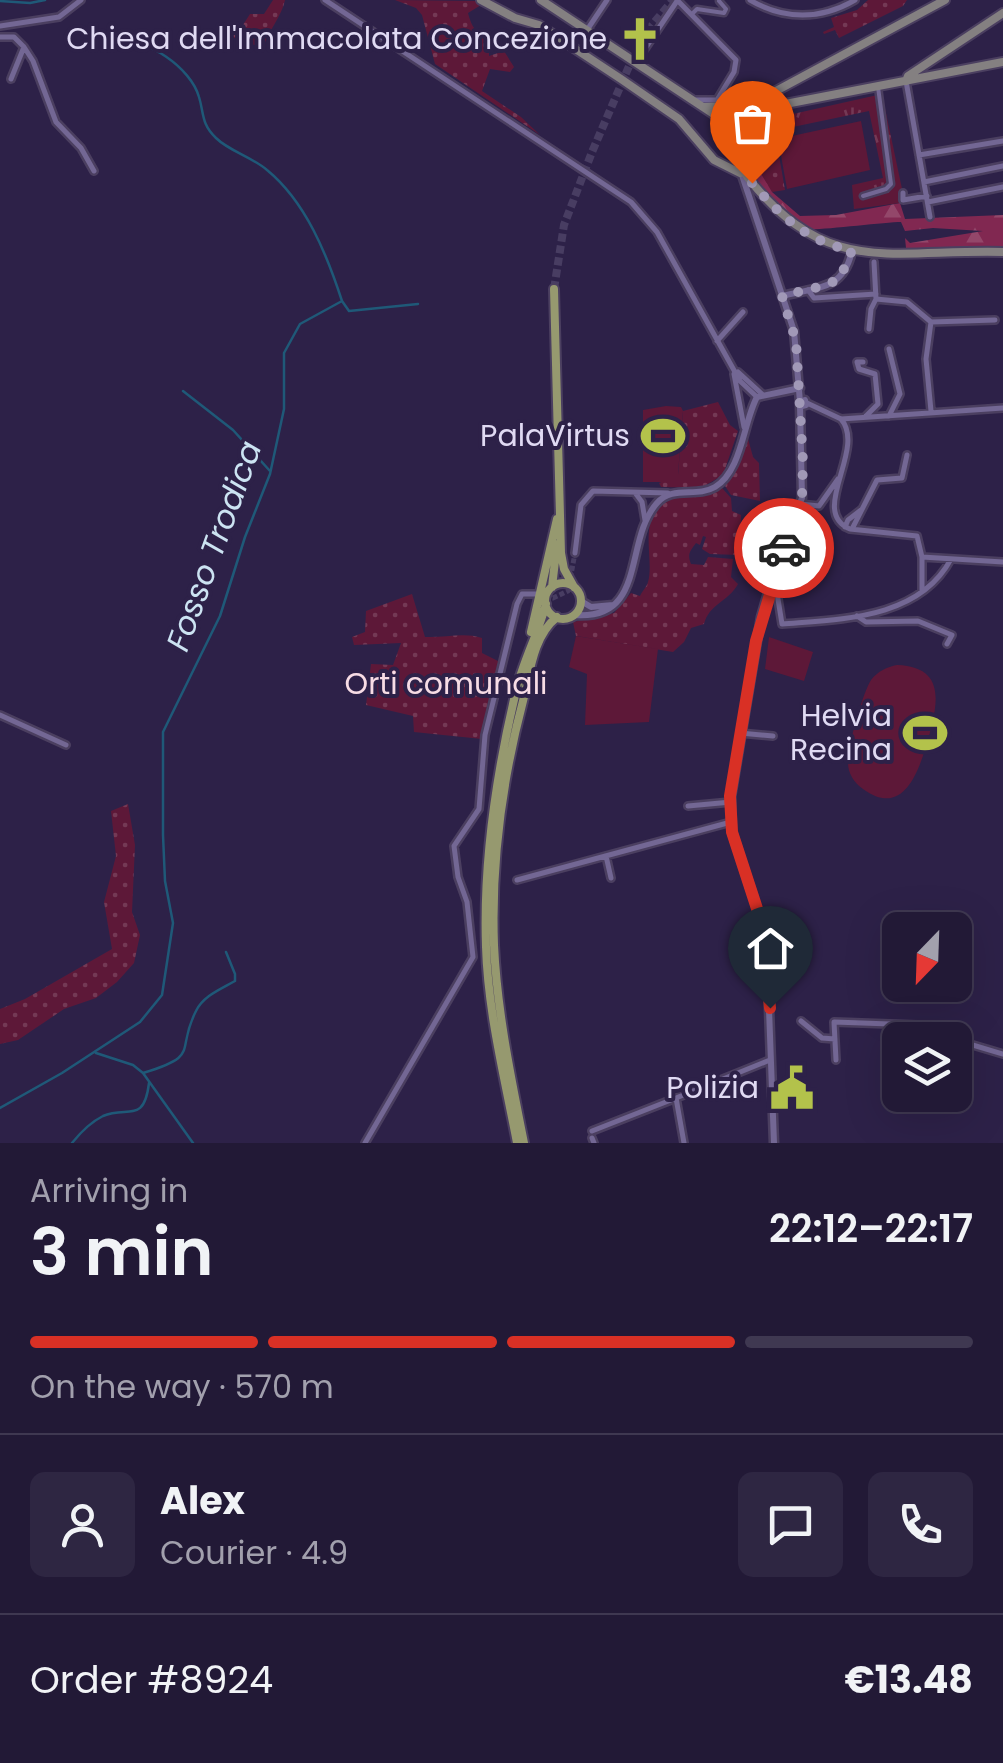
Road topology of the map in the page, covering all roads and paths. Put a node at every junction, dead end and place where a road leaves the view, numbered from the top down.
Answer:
1 (81, 0) edge
2 (325, 0) edge
3 (481, 0) edge
4 (541, 0) edge
5 (607, 0) edge
6 (677, 0) edge
7 (750, 0) edge
8 (855, 0) edge
9 (945, 0) edge
10 (719, 1) edge
11 (1003, 13) edge
12 (692, 14) junction
13 (0, 26) edge
14 (587, 30) junction
15 (0, 37) edge
16 (24, 46) junction
17 (636, 62) junction
18 (1003, 62) edge
19 (921, 68) junction
20 (927, 77) junction
21 (11, 79) dead end
22 (906, 81) junction
23 (878, 87) junction
24 (693, 100) junction
25 (750, 106) junction
26 (775, 106) junction
27 (704, 107) junction
28 (736, 122) junction
29 (730, 136) junction
30 (1003, 140) edge
31 (734, 150) junction
32 (920, 155) junction
33 (1003, 166) edge
34 (94, 171) dead end
35 (738, 173) junction
36 (924, 182) junction
37 (1003, 186) edge
38 (903, 192) dead end
39 (863, 196) dead end
40 (927, 199) junction
41 (930, 216) dead end
42 (852, 250) junction
43 (1003, 252) edge
44 (874, 262) dead end
45 (554, 289) tunnel mouth
46 (808, 290) junction
47 (782, 296) junction
48 (876, 297) junction
49 (743, 312) dead end
50 (994, 320) dead end
51 (931, 322) junction
52 (869, 329) dead end
53 (717, 341) junction
54 (889, 349) dead end
55 (863, 362) dead end
56 (732, 366) junction
57 (800, 388) junction
58 (759, 396) junction
59 (805, 407) junction
60 (1003, 408) edge
61 (931, 412) junction
62 (889, 416) junction
63 (864, 417) junction
64 (841, 419) junction
65 (744, 429) junction
66 (908, 454) dead end
67 (842, 472) junction
68 (634, 492) junction
69 (670, 494) junction
70 (560, 504) junction
71 (800, 504) junction
72 (645, 524) junction
73 (849, 528) junction
74 (574, 553) tunnel mouth
75 (922, 557) junction
76 (952, 559) junction
77 (1003, 562) edge
78 (774, 572) junction
79 (552, 587) junction
80 (574, 587) junction
81 (922, 590) junction
82 (536, 594) tunnel mouth
83 (581, 601) junction
84 (546, 604) junction
85 (614, 605) junction
86 (574, 615) junction
87 (857, 616) junction
88 (558, 618) junction
89 (947, 644) dead end
90 (519, 678) junction
91 (0, 714) edge
92 (740, 733) junction
93 (774, 736) dead end
94 (66, 745) dead end
95 (731, 802) junction
96 (688, 806) dead end
97 (731, 822) junction
98 (606, 856) junction
99 (611, 878) dead end
100 (518, 880) dead end
101 (801, 1021) dead end
102 (835, 1039) junction
103 (1003, 1054) edge
104 (770, 1060) junction
105 (836, 1060) dead end
106 (676, 1098) junction
107 (593, 1137) edge
108 (366, 1143) edge
109 (521, 1143) edge
110 (684, 1143) edge
111 (774, 1143) edge

1 - 13 street
2 - 53 street
3 - 35 main road
4 - 14 main road
5 - 14 street
6 - 12 street
6 - 17 street
7 - 8 street
9 - 25 main road
10 - 12 street
11 - 19 main road
12 - 24 street
14 - 17 main road
15 - 16 street
16 - 21 street
16 - 34 street
17 - 24 main road
18 - 20 main road
19 - 20 main road
19 - 22 main road
20 - 22 main road
22 - 23 main road
22 - 32 street
23 - 26 main road
23 - 39 street
24 - 27 main road
25 - 26 main road
25 - 27 main road
25 - 28 main road
26 - 28 main road
27 - 29 main road
28 - 29 main road
29 - 31 main road
30 - 32 street
31 - 35 main road
31 - 35 main road
32 - 36 street
33 - 36 street
35 - 42 main road
35 - 47 street
36 - 40 street
37 - 40 street
38 - 40 street
40 - 41 street
42 - 43 main road
42 - 46 street
44 - 48 street
45 - 70 main road
46 - 47 street
46 - 48 street
47 - 57 street
48 - 51 street
48 - 52 street
49 - 53 street
50 - 51 street
51 - 61 street
53 - 56 street
54 - 62 street
55 - 63 street
56 - 58 street
56 - 65 street
57 - 58 street
57 - 59 street
58 - 65 street
59 - 64 street
59 - 71 street
60 - 61 street
61 - 62 street
62 - 63 street
63 - 64 street
64 - 67 street
65 - 69 street
66 - 73 street
67 - 71 street
67 - 73 street
68 - 69 street
68 - 72 street
68 - 74 street
69 - 72 street
70 - 79 main road
70 - 80 main road
70 - 90 main road
71 - 78 street
72 - 85 street
73 - 75 street
75 - 76 street
75 - 81 street
76 - 77 street
76 - 81 street
78 - 87 street
78 - 92 street
79 - 80 main road
79 - 84 main road
80 - 83 main road
81 - 87 street
82 - 108 street
83 - 85 street
83 - 86 main road
84 - 88 main road
84 - 90 main road
85 - 86 street
86 - 88 main road
87 - 89 street
88 - 109 main road
90 - 109 main road
91 - 94 street
92 - 93 street
92 - 95 street
95 - 96 street
95 - 97 street
97 - 98 street
97 - 104 street
98 - 99 street
98 - 100 street
101 - 102 street
102 - 103 street
102 - 105 street
104 - 106 street
104 - 111 street
106 - 107 street
106 - 110 street

